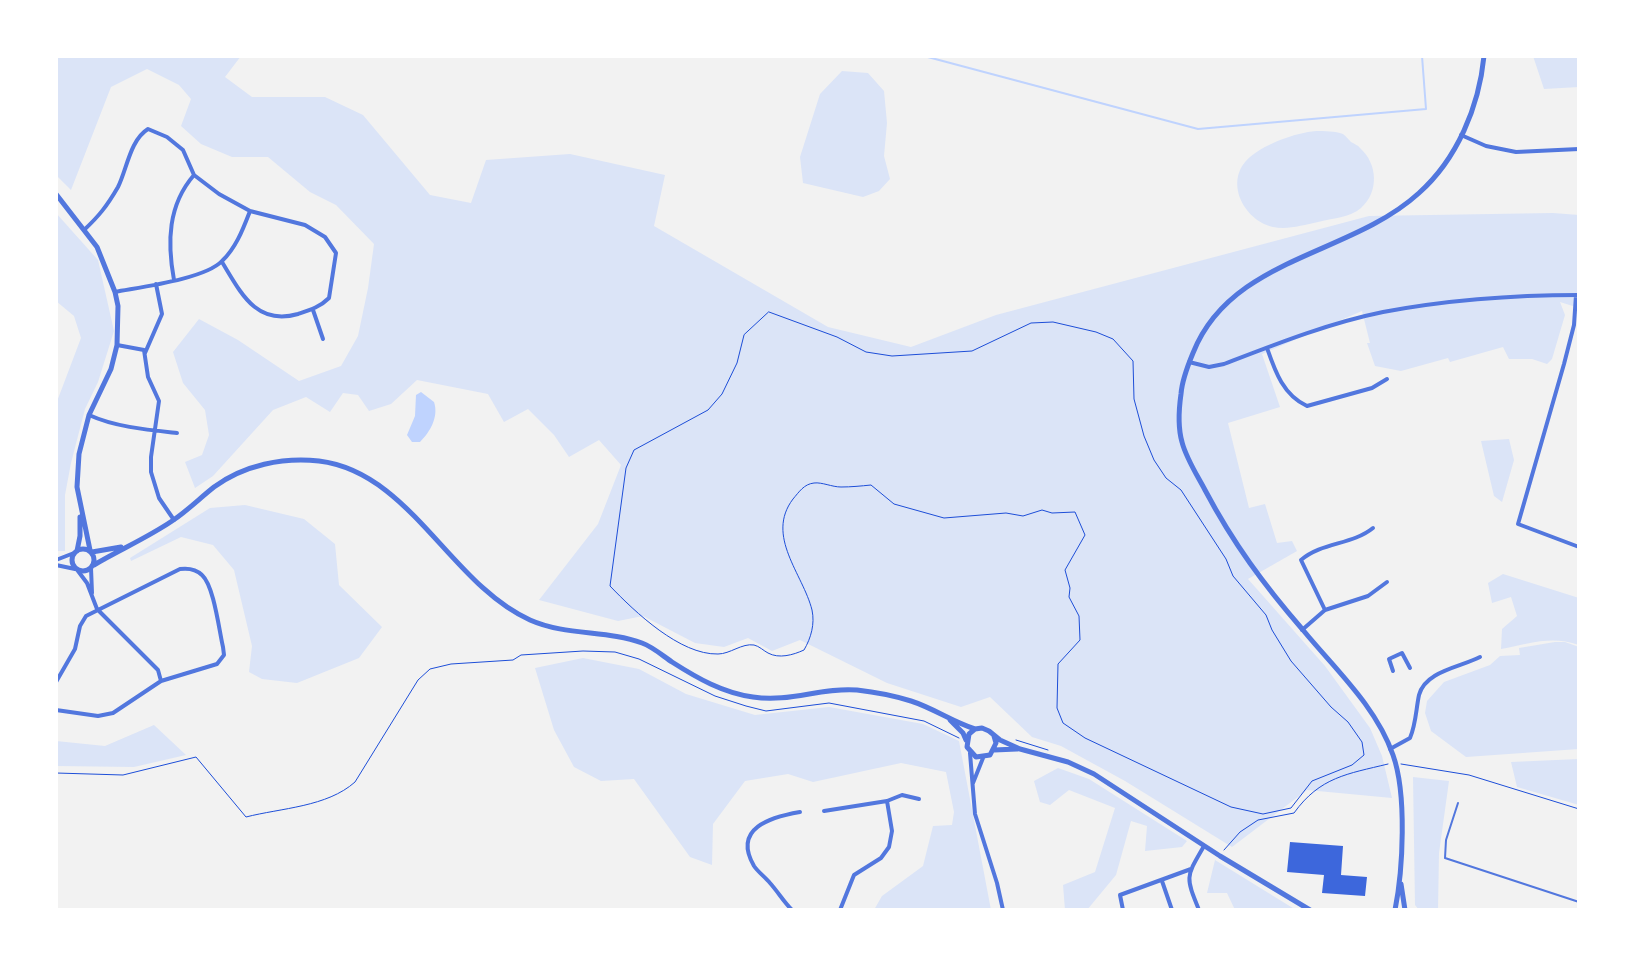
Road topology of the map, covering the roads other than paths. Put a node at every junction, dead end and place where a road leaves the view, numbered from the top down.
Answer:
1 (1484, 56) edge
2 (1461, 135) junction
3 (1579, 149) edge
4 (194, 175) junction
5 (56, 194) edge
6 (250, 211) junction
7 (84, 230) junction
8 (222, 262) junction
9 (174, 280) junction
10 (156, 284) junction
11 (116, 292) junction
12 (1578, 295) edge
13 (312, 310) junction
14 (323, 339) dead end
15 (117, 345) junction
16 (1267, 348) junction
17 (145, 353) junction
18 (1189, 362) junction
19 (1387, 379) dead end
20 (89, 415) junction
21 (155, 431) junction
22 (177, 433) dead end
23 (79, 507) junction
24 (174, 520) junction
25 (1373, 528) dead end
26 (131, 545) junction
27 (1579, 547) edge
28 (91, 551) junction
29 (75, 552) junction
30 (56, 560) edge
31 (56, 565) edge
32 (92, 567) junction
33 (77, 570) junction
34 (1387, 582) dead end
35 (92, 595) junction
36 (97, 609) junction
37 (1325, 610) junction
38 (1302, 630) junction
39 (1480, 657) dead end
40 (1410, 668) dead end
41 (1393, 671) dead end
42 (161, 681) junction
43 (56, 682) edge
44 (56, 710) edge
45 (946, 716) junction
46 (975, 729) junction
47 (994, 736) junction
48 (966, 740) junction
49 (1020, 748) junction
50 (1390, 749) junction
51 (994, 750) junction
52 (970, 753) junction
53 (983, 758) junction
54 (972, 785) junction
55 (920, 799) dead end
56 (887, 801) junction
57 (1458, 804) dead end
58 (824, 811) dead end
59 (800, 812) dead end
60 (1204, 846) junction
61 (1191, 869) junction
62 (1400, 878) junction
63 (1162, 880) junction
64 (1579, 902) edge
65 (792, 910) edge
66 (840, 910) edge
67 (1003, 910) edge
68 (1123, 910) edge
69 (1172, 910) edge
70 (1198, 910) edge
71 (1310, 910) edge
72 (1395, 910) edge
73 (1405, 910) edge

1 - 2 street
2 - 3 street
2 - 18 street
4 - 6 street
4 - 7 street
4 - 9 street
5 - 7 street
6 - 8 street
6 - 13 street
7 - 11 street
8 - 9 street
8 - 13 street
9 - 10 street
10 - 11 street
10 - 17 street
11 - 15 street
12 - 16 street
12 - 27 street
13 - 14 street
15 - 17 street
15 - 20 street
16 - 18 street
16 - 19 street
17 - 21 street
18 - 38 street
20 - 21 street
20 - 23 street
21 - 22 street
21 - 24 street
23 - 28 street
23 - 29 street
24 - 26 street
24 - 45 street
25 - 37 street
26 - 28 street
26 - 32 street
28 - 29 street
28 - 32 street
29 - 30 street
29 - 33 street
31 - 33 street
32 - 33 street
32 - 35 street
33 - 35 street
34 - 37 street
35 - 36 street
36 - 42 street
36 - 42 street
36 - 43 street
37 - 38 street
38 - 50 street
39 - 50 street
40 - 41 street
42 - 44 street
45 - 46 street
45 - 48 street
46 - 47 street
46 - 48 street
47 - 49 street
47 - 51 street
48 - 52 street
49 - 51 street
49 - 60 street
50 - 62 street
51 - 53 street
52 - 53 street
52 - 54 street
53 - 54 street
54 - 67 street
55 - 56 street
56 - 58 street
56 - 66 street
57 - 64 lane
59 - 65 street
60 - 61 street
60 - 71 street
61 - 63 street
61 - 70 street
62 - 72 street
62 - 73 street
63 - 68 street
63 - 69 street

